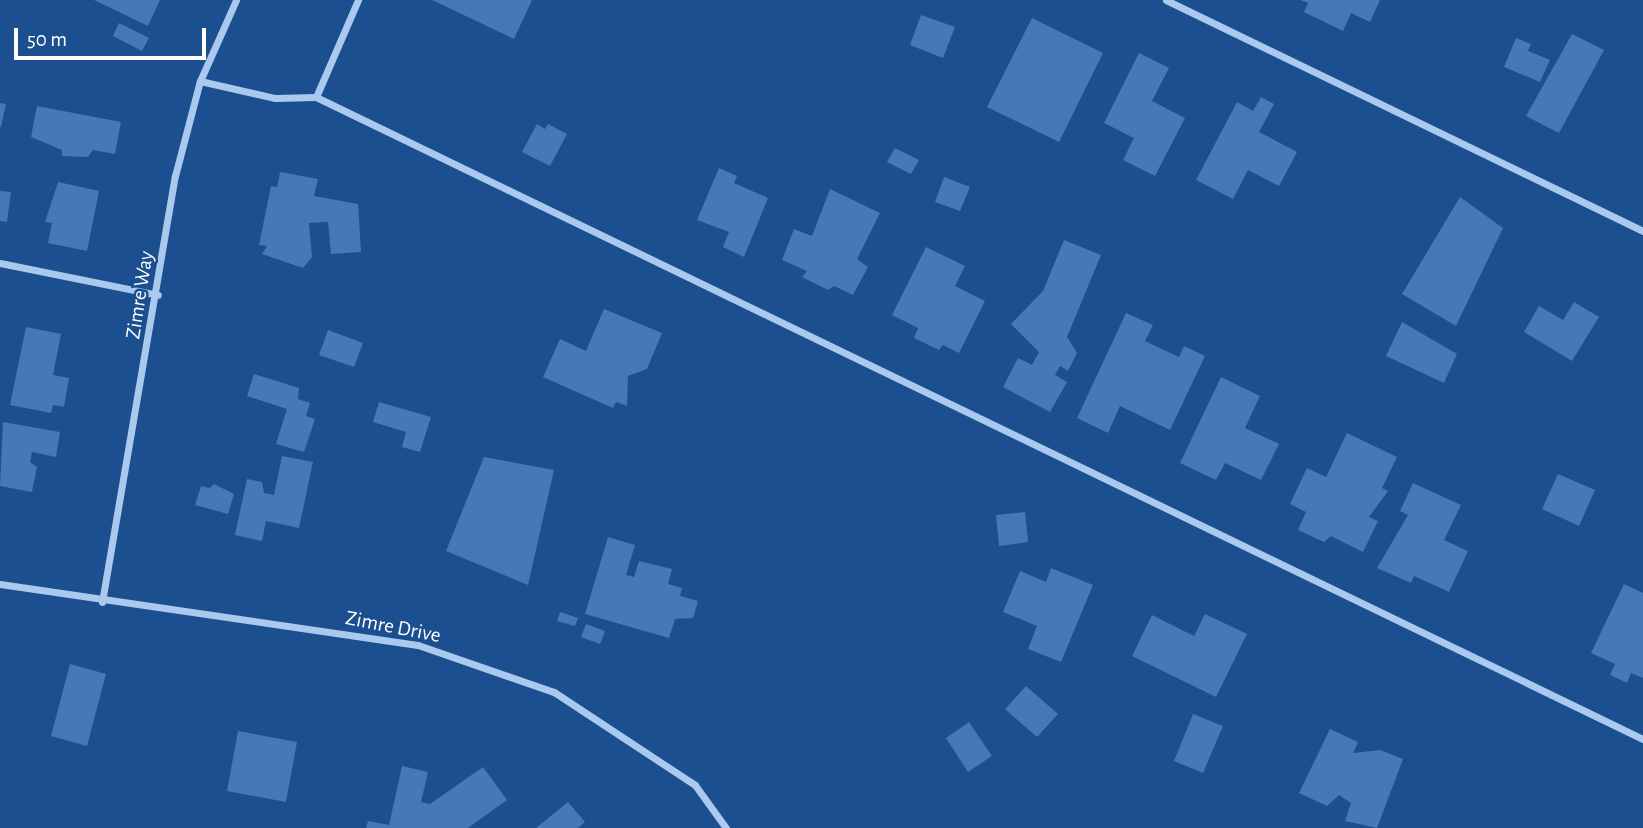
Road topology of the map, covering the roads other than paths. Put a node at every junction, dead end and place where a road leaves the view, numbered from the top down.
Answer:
1 (236, 0) edge
2 (358, 0) edge
3 (1166, 0) edge
4 (200, 81) junction
5 (316, 97) junction
6 (1643, 231) edge
7 (0, 263) edge
8 (158, 295) junction
9 (0, 584) edge
10 (102, 602) junction
11 (1643, 739) edge
12 (726, 828) edge

1 - 4 street, Zimre Way
2 - 5 street
3 - 6 street
4 - 5 street
4 - 8 street, Zimre Way
5 - 11 street
7 - 8 street
8 - 10 street, Zimre Way
9 - 10 street, Zimre Drive
10 - 12 street, Zimre Drive

